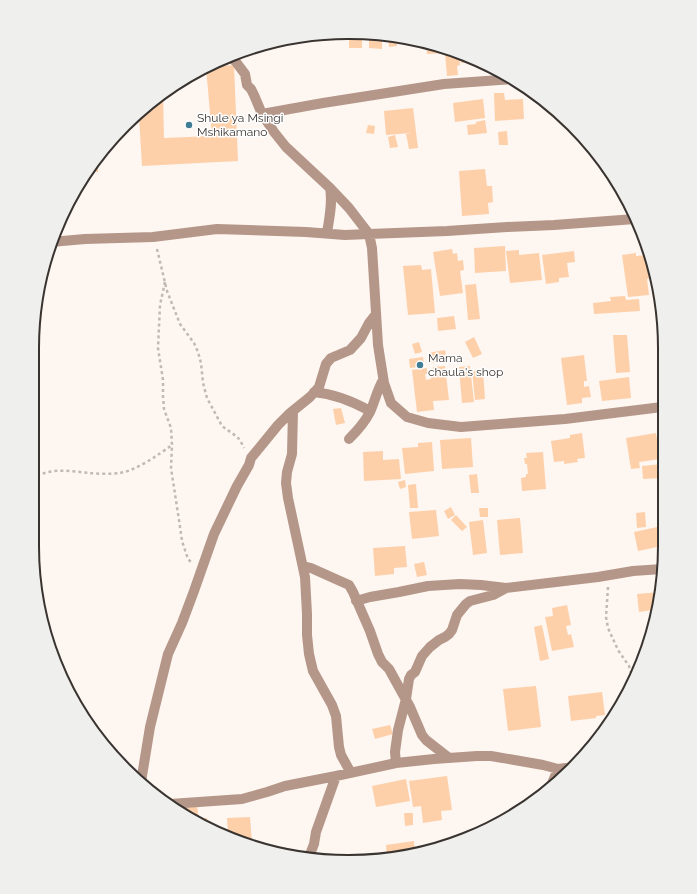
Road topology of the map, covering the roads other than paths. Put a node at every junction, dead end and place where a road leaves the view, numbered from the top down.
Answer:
1 (235, 61) edge
2 (502, 80) edge
3 (262, 114) junction
4 (330, 188) junction
5 (629, 219) edge
6 (327, 233) junction
7 (369, 234) junction
8 (58, 241) edge
9 (376, 314) junction
10 (383, 380) junction
11 (314, 392) junction
12 (658, 407) edge
13 (293, 411) junction
14 (370, 411) junction
15 (349, 439) dead end
16 (303, 566) junction
17 (657, 569) edge
18 (506, 588) junction
19 (356, 601) junction
20 (406, 699) junction
21 (449, 758) junction
22 (396, 763) junction
23 (563, 768) edge
24 (558, 769) junction
25 (351, 773) junction
26 (556, 775) edge
27 (142, 776) edge
28 (336, 776) junction
29 (178, 803) edge
30 (310, 852) edge

1 - 3 street
2 - 3 street
3 - 4 street
4 - 6 street
4 - 7 street
5 - 7 street
6 - 7 street
6 - 8 street
7 - 9 street
9 - 10 street
9 - 11 street
10 - 12 street
10 - 14 street
11 - 13 street
11 - 14 street
13 - 16 street
13 - 27 street
14 - 15 street
16 - 19 street
16 - 25 street
17 - 18 street
18 - 19 street
18 - 20 street
19 - 20 street
20 - 21 street
20 - 22 street
21 - 22 street
21 - 24 street
22 - 25 street
23 - 24 street
24 - 26 street
25 - 28 street
28 - 29 street
28 - 30 street

